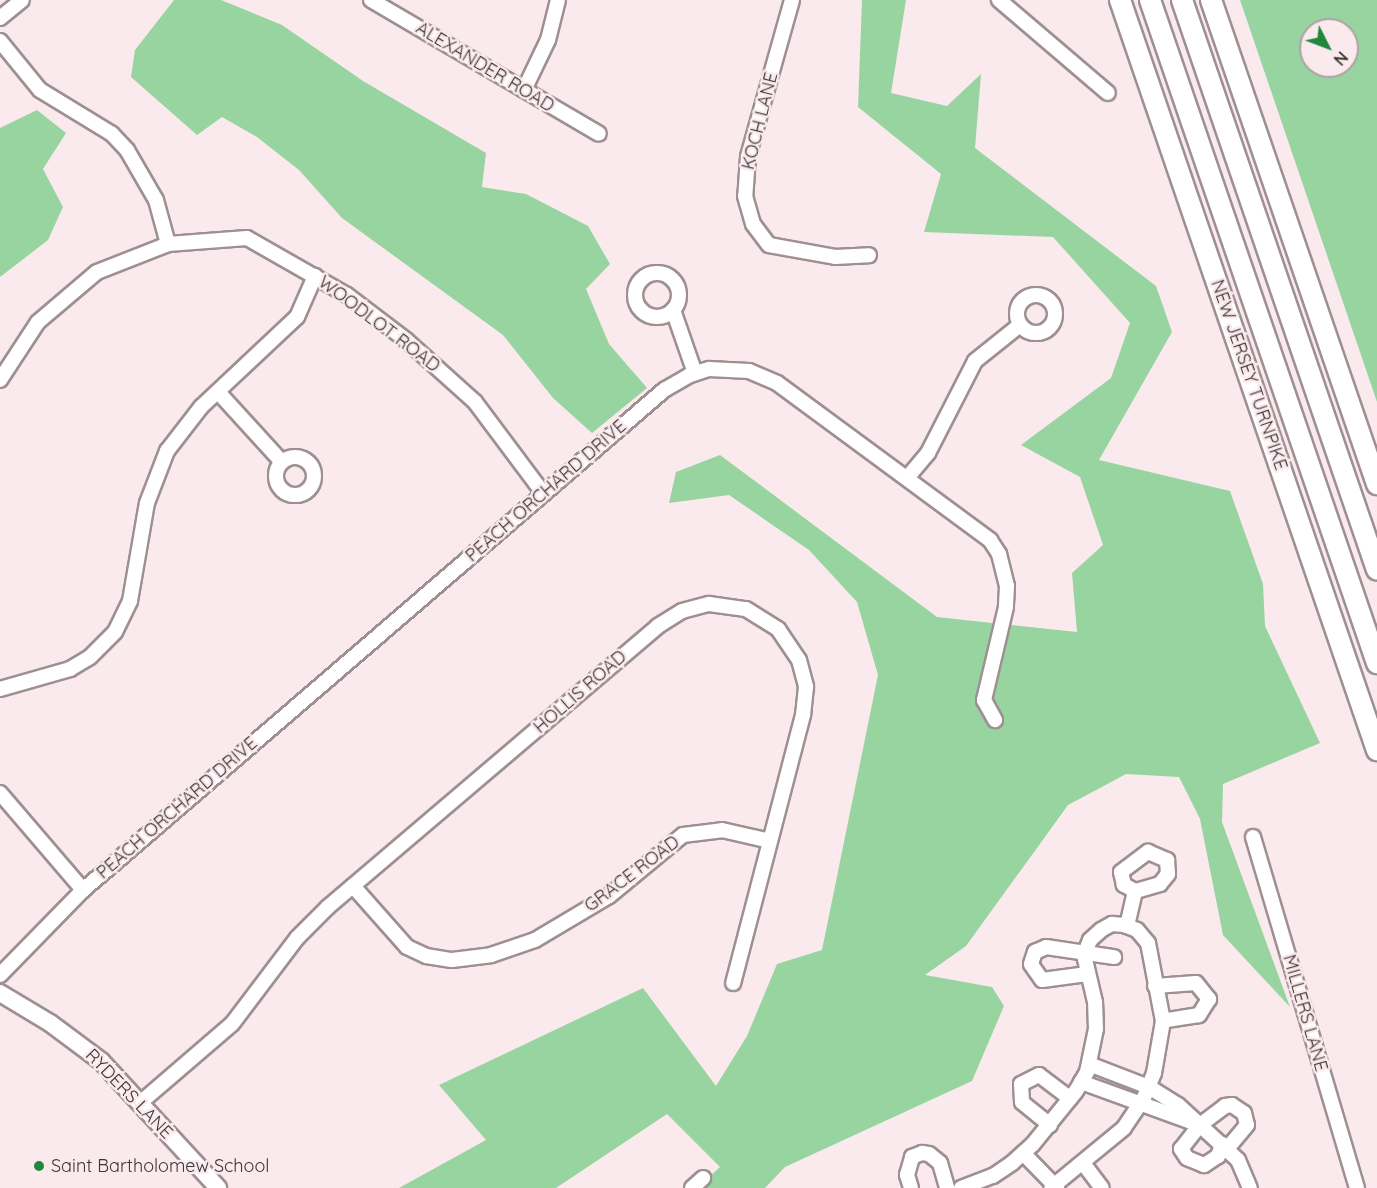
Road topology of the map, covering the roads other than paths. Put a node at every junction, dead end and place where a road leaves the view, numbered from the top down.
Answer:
1 (22, 0) edge
2 (371, 0) edge
3 (558, 0) edge
4 (792, 0) edge
5 (999, 0) edge
6 (1120, 0) edge
7 (1150, 0) edge
8 (1182, 0) edge
9 (1211, 0) edge
10 (0, 18) edge
11 (0, 41) edge
12 (524, 90) junction
13 (1108, 93) dead end
14 (598, 134) dead end
15 (168, 244) junction
16 (869, 255) dead end
17 (315, 276) junction
18 (673, 310) dead end
19 (1020, 325) dead end
20 (695, 373) junction
21 (0, 380) edge
22 (219, 393) junction
23 (282, 462) dead end
24 (908, 478) junction
25 (1377, 484) edge
26 (543, 494) junction
27 (1377, 570) edge
28 (1377, 663) edge
29 (0, 689) edge
30 (995, 720) dead end
31 (1377, 750) edge
32 (0, 793) edge
33 (1253, 837) dead end
34 (770, 841) junction
35 (353, 886) junction
36 (83, 890) junction
37 (1135, 891) dead end
38 (1127, 926) junction
39 (1085, 953) junction
40 (1114, 957) dead end
41 (1087, 974) junction
42 (0, 975) edge
43 (733, 983) dead end
44 (1155, 986) junction
45 (0, 993) edge
46 (1163, 1021) junction
47 (1089, 1064) junction
48 (1081, 1082) junction
49 (1149, 1087) junction
50 (1070, 1098) junction
51 (140, 1102) junction
52 (1140, 1106) junction
53 (1050, 1125) junction
54 (1200, 1125) junction
55 (1225, 1146) junction
56 (1023, 1153) junction
57 (1083, 1163) junction
58 (703, 1178) dead end
59 (909, 1182) edge
60 (1054, 1187) edge
61 (218, 1188) edge
62 (692, 1188) edge
63 (947, 1188) edge
64 (961, 1188) edge
65 (1102, 1188) edge
66 (1250, 1188) edge
67 (1357, 1188) edge

1 - 10 street
2 - 12 street, ALEXANDER ROAD
3 - 12 street
4 - 16 street, KOCH LANE
5 - 13 street
6 - 31 highway, NEW JERSEY TURNPIKE
7 - 28 highway, NEW JERSEY TURNPIKE
8 - 27 highway
9 - 25 highway
11 - 15 street
12 - 14 street, ALEXANDER ROAD
15 - 17 street, WOODLOT ROAD
15 - 21 street, WOODLOT ROAD
17 - 22 street
17 - 26 street, WOODLOT ROAD
18 - 20 street
19 - 24 street
20 - 24 street, PEACH ORCHARD DRIVE
20 - 26 street, PEACH ORCHARD DRIVE
22 - 23 street
22 - 29 street
24 - 30 street, PEACH ORCHARD DRIVE
26 - 36 street, PEACH ORCHARD DRIVE
32 - 36 street
33 - 67 street, MILLERS LANE
34 - 35 street, GRACE ROAD
34 - 35 street, HOLLIS ROAD
34 - 43 street, HOLLIS ROAD
35 - 51 street, HOLLIS ROAD
36 - 42 street, PEACH ORCHARD DRIVE
37 - 38 street
38 - 39 street
38 - 44 street
39 - 40 street
39 - 41 street
39 - 41 street
41 - 47 street
44 - 46 street
44 - 46 street
45 - 51 main road, RYDERS LANE
46 - 49 street
47 - 48 street
47 - 49 street
48 - 50 street
48 - 52 street
49 - 52 street
49 - 54 street
50 - 53 street
50 - 53 street
51 - 61 main road, RYDERS LANE
52 - 54 street
52 - 57 street
53 - 56 street
54 - 55 street
54 - 55 street
54 - 55 street
55 - 66 street
56 - 60 street
56 - 64 street
57 - 60 street
57 - 65 street
58 - 62 street
59 - 63 street

